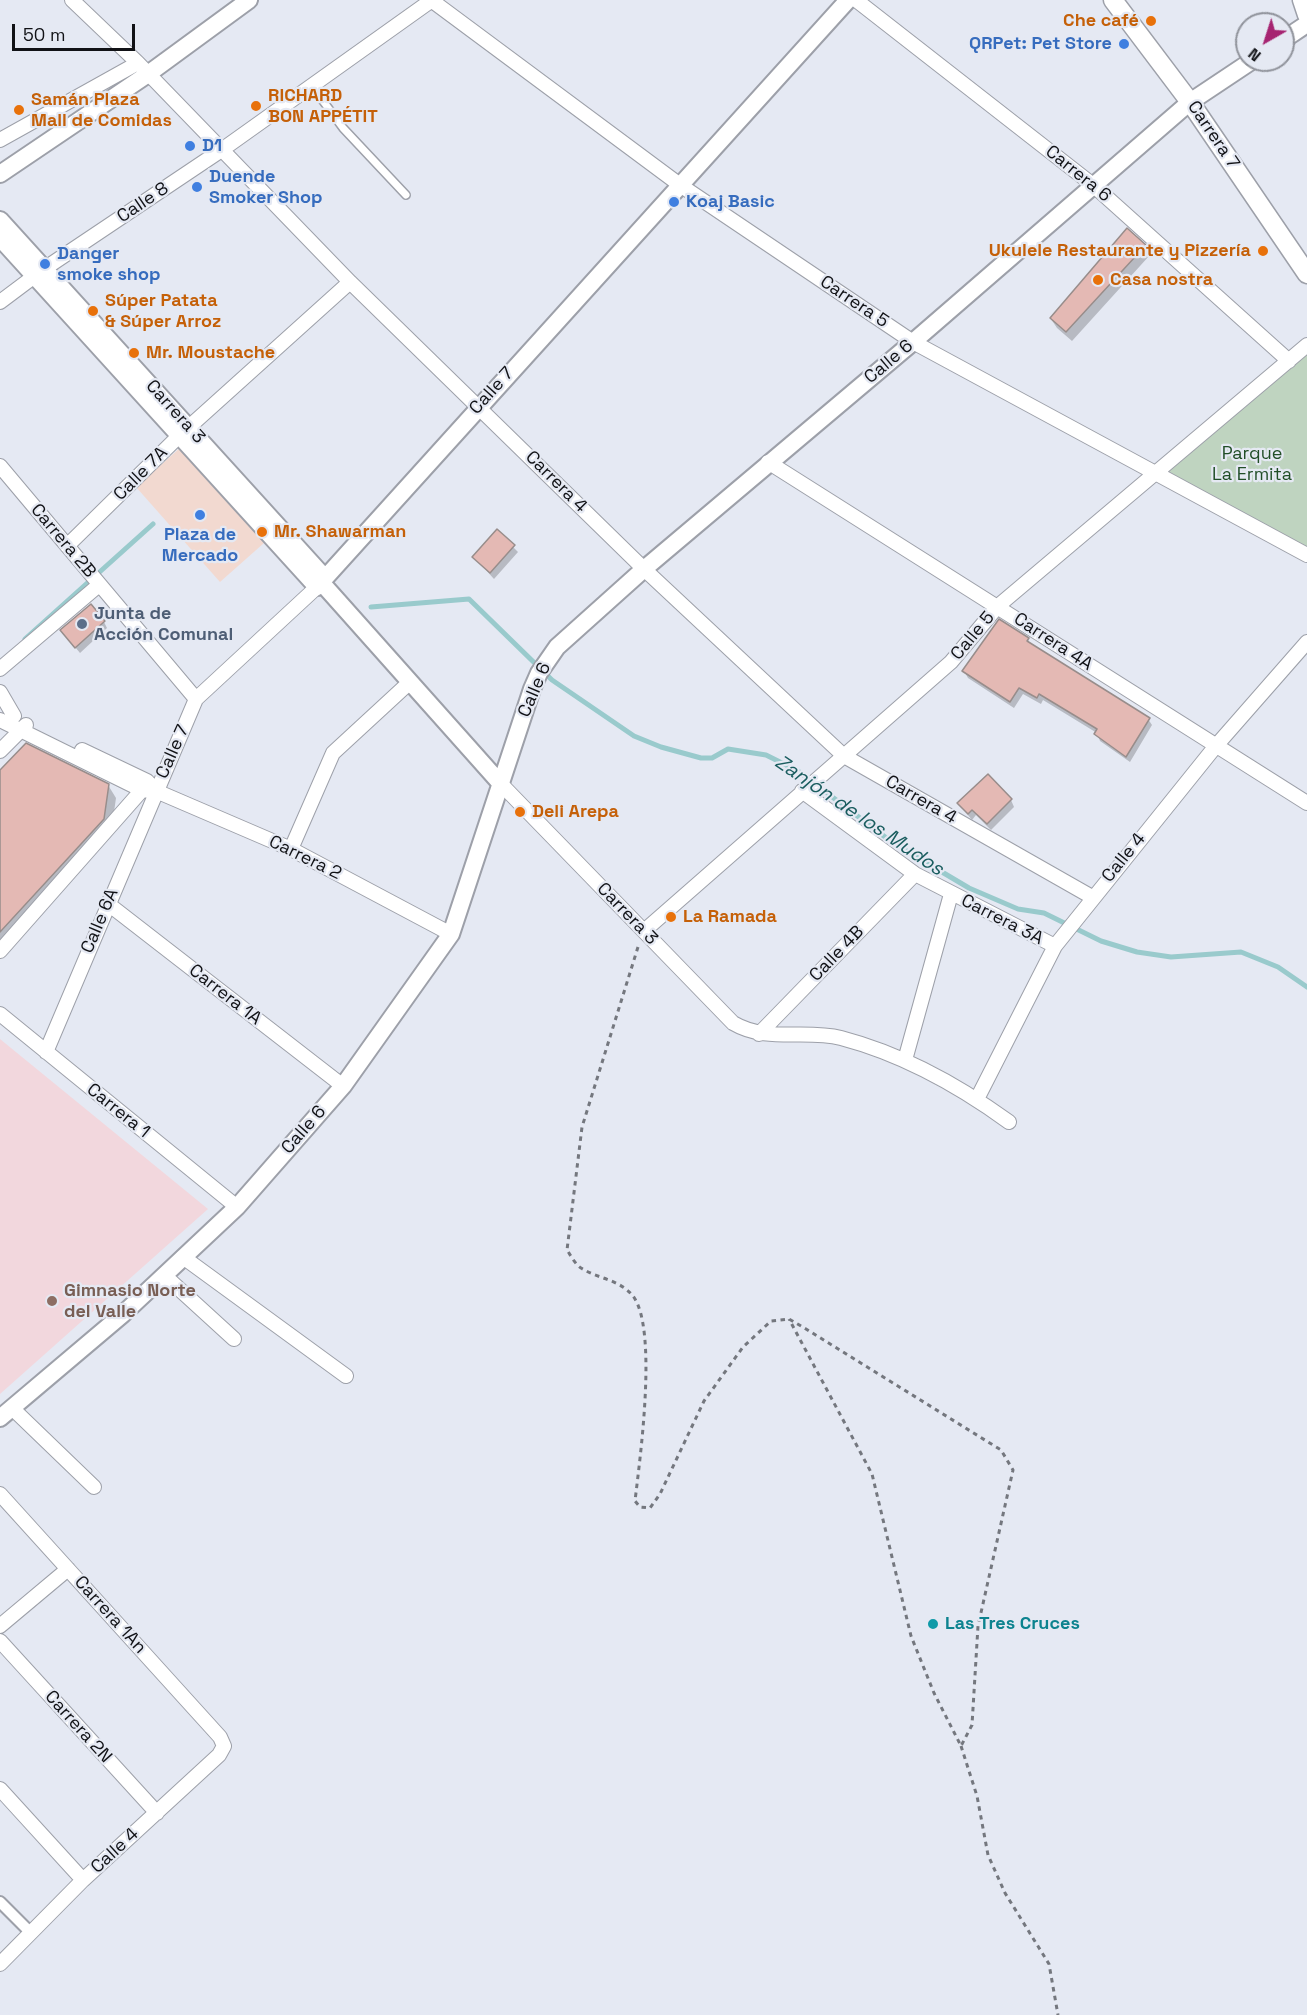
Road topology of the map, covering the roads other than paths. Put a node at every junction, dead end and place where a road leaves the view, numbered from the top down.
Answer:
1 (72, 0) edge
2 (249, 0) edge
3 (432, 0) edge
4 (848, 0) edge
5 (856, 0) edge
6 (1113, 0) edge
7 (1302, 0) edge
8 (1307, 15) edge
9 (143, 69) junction
10 (1235, 72) edge
11 (312, 86) junction
12 (1190, 102) junction
13 (0, 140) edge
14 (223, 149) junction
15 (0, 174) edge
16 (680, 185) junction
17 (1093, 185) junction
18 (406, 195) dead end
19 (0, 220) edge
20 (0, 238) edge
21 (39, 273) junction
22 (1307, 273) edge
23 (350, 282) junction
24 (0, 302) edge
25 (913, 342) junction
26 (1307, 345) edge
27 (1289, 361) junction
28 (478, 406) junction
29 (184, 431) junction
30 (768, 462) junction
31 (0, 466) edge
32 (1153, 474) junction
33 (67, 546) junction
34 (1307, 555) edge
35 (644, 569) junction
36 (321, 582) junction
37 (97, 583) junction
38 (998, 606) junction
39 (1307, 642) edge
40 (0, 669) edge
41 (410, 682) junction
42 (0, 692) edge
43 (196, 699) junction
44 (0, 710) edge
45 (7, 718) edge
46 (24, 727) junction
47 (1215, 747) junction
48 (0, 751) edge
49 (844, 756) junction
50 (501, 784) junction
51 (805, 789) junction
52 (149, 790) junction
53 (1307, 803) edge
54 (291, 849) junction
55 (915, 874) junction
56 (951, 894) junction
57 (1092, 897) junction
58 (107, 903) junction
59 (644, 931) junction
60 (451, 934) junction
61 (1058, 942) junction
62 (0, 951) edge
63 (0, 1014) edge
64 (759, 1034) junction
65 (46, 1052) junction
66 (905, 1060) junction
67 (343, 1086) junction
68 (977, 1099) junction
69 (1009, 1122) dead end
70 (237, 1207) junction
71 (183, 1257) junction
72 (165, 1276) junction
73 (234, 1339) dead end
74 (346, 1376) dead end
75 (6, 1413) edge
76 (94, 1486) dead end
77 (0, 1494) edge
78 (68, 1569) junction
79 (0, 1626) edge
80 (0, 1641) edge
81 (220, 1737) joint
82 (0, 1789) edge
83 (157, 1813) junction
84 (83, 1880) junction
85 (0, 1902) edge
86 (31, 1933) junction
87 (0, 1964) edge

1 - 9 street, Carrera 4
2 - 9 street
3 - 11 street, Calle 8
3 - 16 street, Carrera 5
4 - 16 street, Calle 7
5 - 17 street, Carrera 6
6 - 12 main road, Carrera 7
7 - 8 main road
9 - 13 street
9 - 14 street, Carrera 4
9 - 15 street
10 - 12 street, Calle 6
11 - 14 street, Calle 8
11 - 18 lane
12 - 17 street, Calle 6
12 - 22 main road, Carrera 7
14 - 21 street, Calle 8
14 - 23 street, Carrera 4
16 - 25 street, Carrera 5
16 - 28 street, Calle 7
17 - 25 street, Calle 6
17 - 27 street, Carrera 6
19 - 21 street, Carrera 3
20 - 21 street, Carrera 3
21 - 24 street, Calle 8
21 - 29 street, Carrera 3
23 - 28 street, Carrera 4
23 - 29 street, Calle 7A
25 - 30 street, Calle 6
25 - 32 street, Carrera 5
26 - 27 street, Calle 5
27 - 32 street, Calle 5
28 - 35 street, Carrera 4
28 - 36 street, Calle 7
29 - 33 street, Calle 7A
29 - 36 street, Carrera 3
30 - 35 street, Calle 6
30 - 38 street, Carrera 4A
31 - 33 street, Carrera 2B
32 - 34 street, Carrera 5
32 - 38 street, Calle 5
33 - 37 street, Carrera 2B
35 - 49 street, Carrera 4
35 - 50 street, Calle 6
36 - 41 street, Carrera 3
36 - 43 street, Calle 7
37 - 40 street
37 - 43 street, Carrera 2B
38 - 47 street, Carrera 4A
38 - 49 street, Calle 5
39 - 47 street, Calle 4
41 - 50 street, Carrera 3
41 - 54 street
42 - 45 street
43 - 52 street, Calle 7
44 - 45 street, Carrera 2
45 - 46 street, Carrera 2
46 - 48 street
46 - 52 street, Carrera 2
47 - 53 street, Carrera 4A
47 - 57 street, Calle 4
49 - 51 street, Calle 5
49 - 57 street, Carrera 4
50 - 59 street, Carrera 3
50 - 60 street, Calle 6
51 - 55 street, Carrera 3A
51 - 59 street, Calle 5
52 - 54 street, Carrera 2
52 - 58 street, Calle 6A
52 - 62 street, Calle 7
54 - 60 street, Carrera 2
55 - 56 street, Carrera 3A
55 - 64 street, Calle 4B
56 - 61 street, Carrera 3A
56 - 66 street
57 - 61 street, Calle 4
58 - 65 street, Calle 6A
58 - 67 street, Carrera 1A
59 - 64 street, Carrera 3
60 - 67 street, Calle 6
61 - 68 street, Calle 4
63 - 65 street, Carrera 1
64 - 66 street, Carrera 3
65 - 70 street, Carrera 1
66 - 68 street, Carrera 3
67 - 70 street, Calle 6
68 - 69 street, Carrera 3
70 - 71 street, Calle 6
71 - 72 street, Calle 6
71 - 74 street
72 - 73 street
72 - 75 street, Calle 6
75 - 76 street
77 - 78 street, Carrera 1An
78 - 79 street
78 - 81 street, Carrera 1An
80 - 83 street, Carrera 2N
81 - 83 street, Calle 4
82 - 84 street
83 - 84 street, Calle 4
84 - 86 street, Calle 4
85 - 86 street
86 - 87 street, Calle 4

